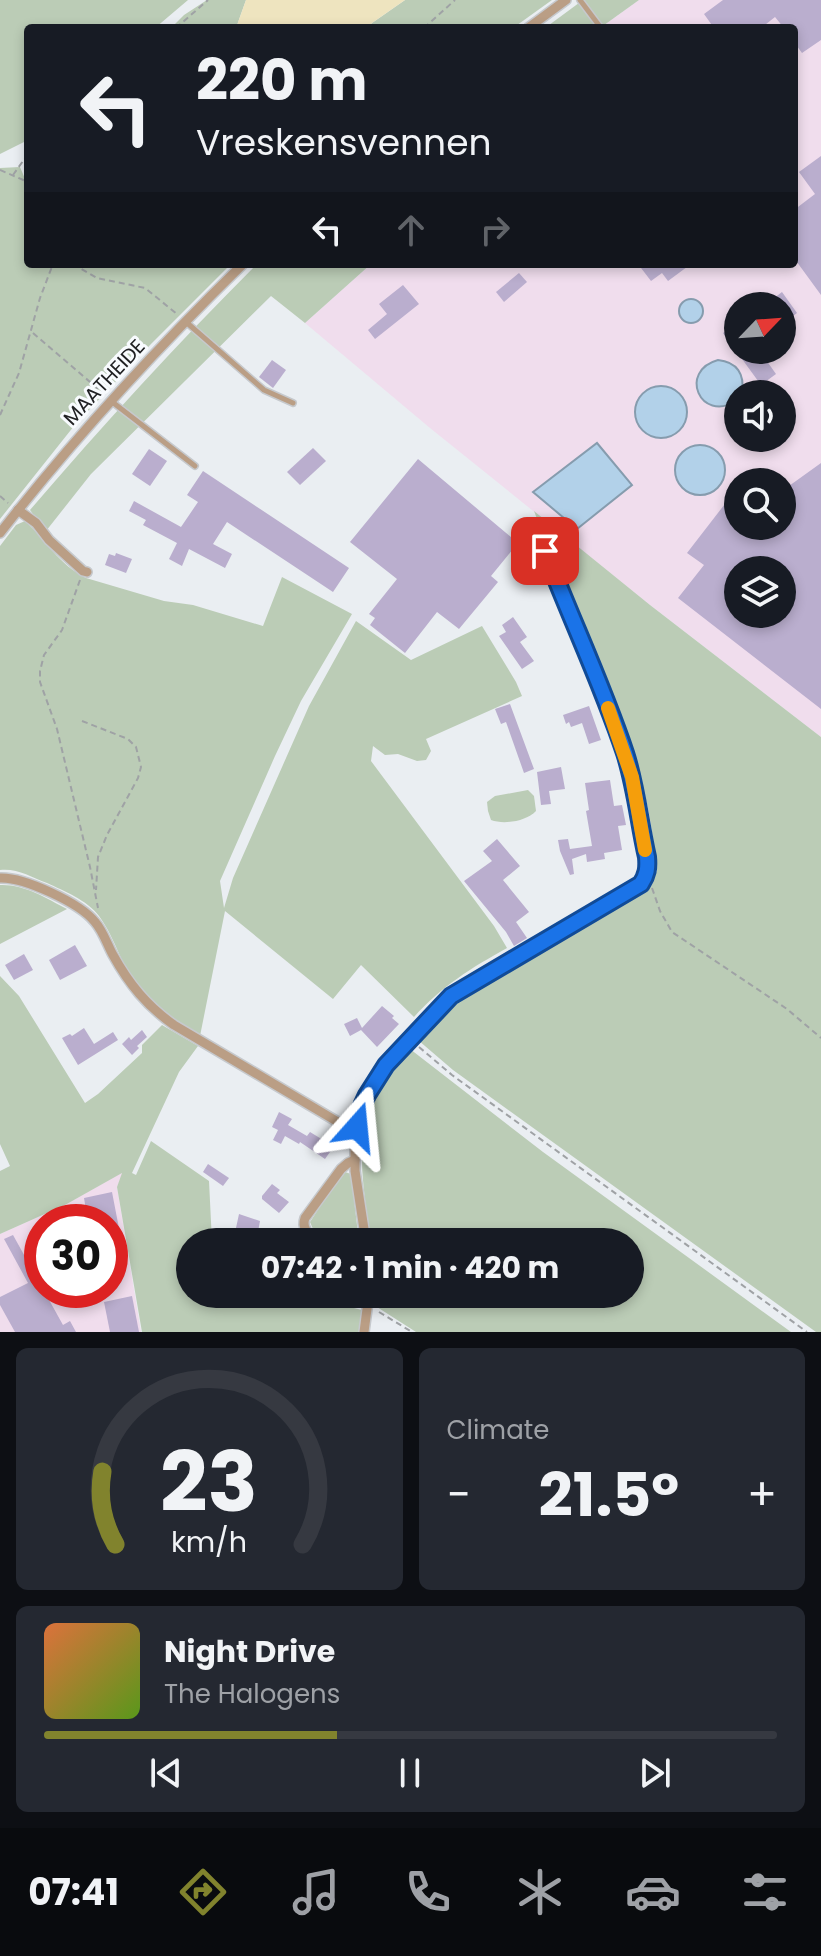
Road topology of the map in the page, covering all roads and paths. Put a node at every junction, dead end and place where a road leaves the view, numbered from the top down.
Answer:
1 (208, 0) edge
2 (455, 0) edge
3 (566, 0) edge
4 (580, 0) edge
5 (181, 24) edge
6 (428, 24) edge
7 (533, 24) edge
8 (598, 24) edge
9 (24, 160) edge
10 (0, 170) edge
11 (13, 175) junction
12 (24, 180) edge
13 (51, 268) edge
14 (80, 268) edge
15 (239, 268) edge
16 (185, 322) junction
17 (32, 333) junction
18 (111, 400) junction
19 (293, 403) dead end
20 (0, 415) edge
21 (195, 466) dead end
22 (0, 496) edge
23 (18, 510) junction
24 (0, 533) edge
25 (545, 551) dead end
26 (85, 572) joint
27 (82, 721) dead end
28 (646, 876) junction
29 (0, 878) edge
30 (96, 896) junction
31 (96, 923) junction
32 (821, 1038) edge
33 (409, 1039) junction
34 (357, 1127) junction
35 (355, 1160) junction
36 (304, 1228) edge
37 (364, 1228) edge
38 (367, 1308) edge
39 (369, 1308) edge
40 (364, 1332) edge
41 (412, 1332) edge
42 (807, 1332) edge

1 - 5 path
2 - 6 path
3 - 7 street
4 - 8 lane
9 - 11 path
10 - 11 path
11 - 12 path
13 - 17 path
14 - 16 path
15 - 16 street, MAATHEIDE
16 - 18 street, MAATHEIDE
16 - 19 lane
17 - 18 path
17 - 20 path
18 - 21 lane
18 - 23 street, MAATHEIDE
22 - 23 path
23 - 24 street, MAATHEIDE
23 - 26 street
25 - 28 street
26 - 30 path
27 - 30 path
28 - 32 path
28 - 33 street
29 - 31 street
30 - 31 path
31 - 34 street
33 - 34 street
33 - 42 path
34 - 35 street
35 - 36 street
35 - 37 street
38 - 40 street
39 - 41 path

